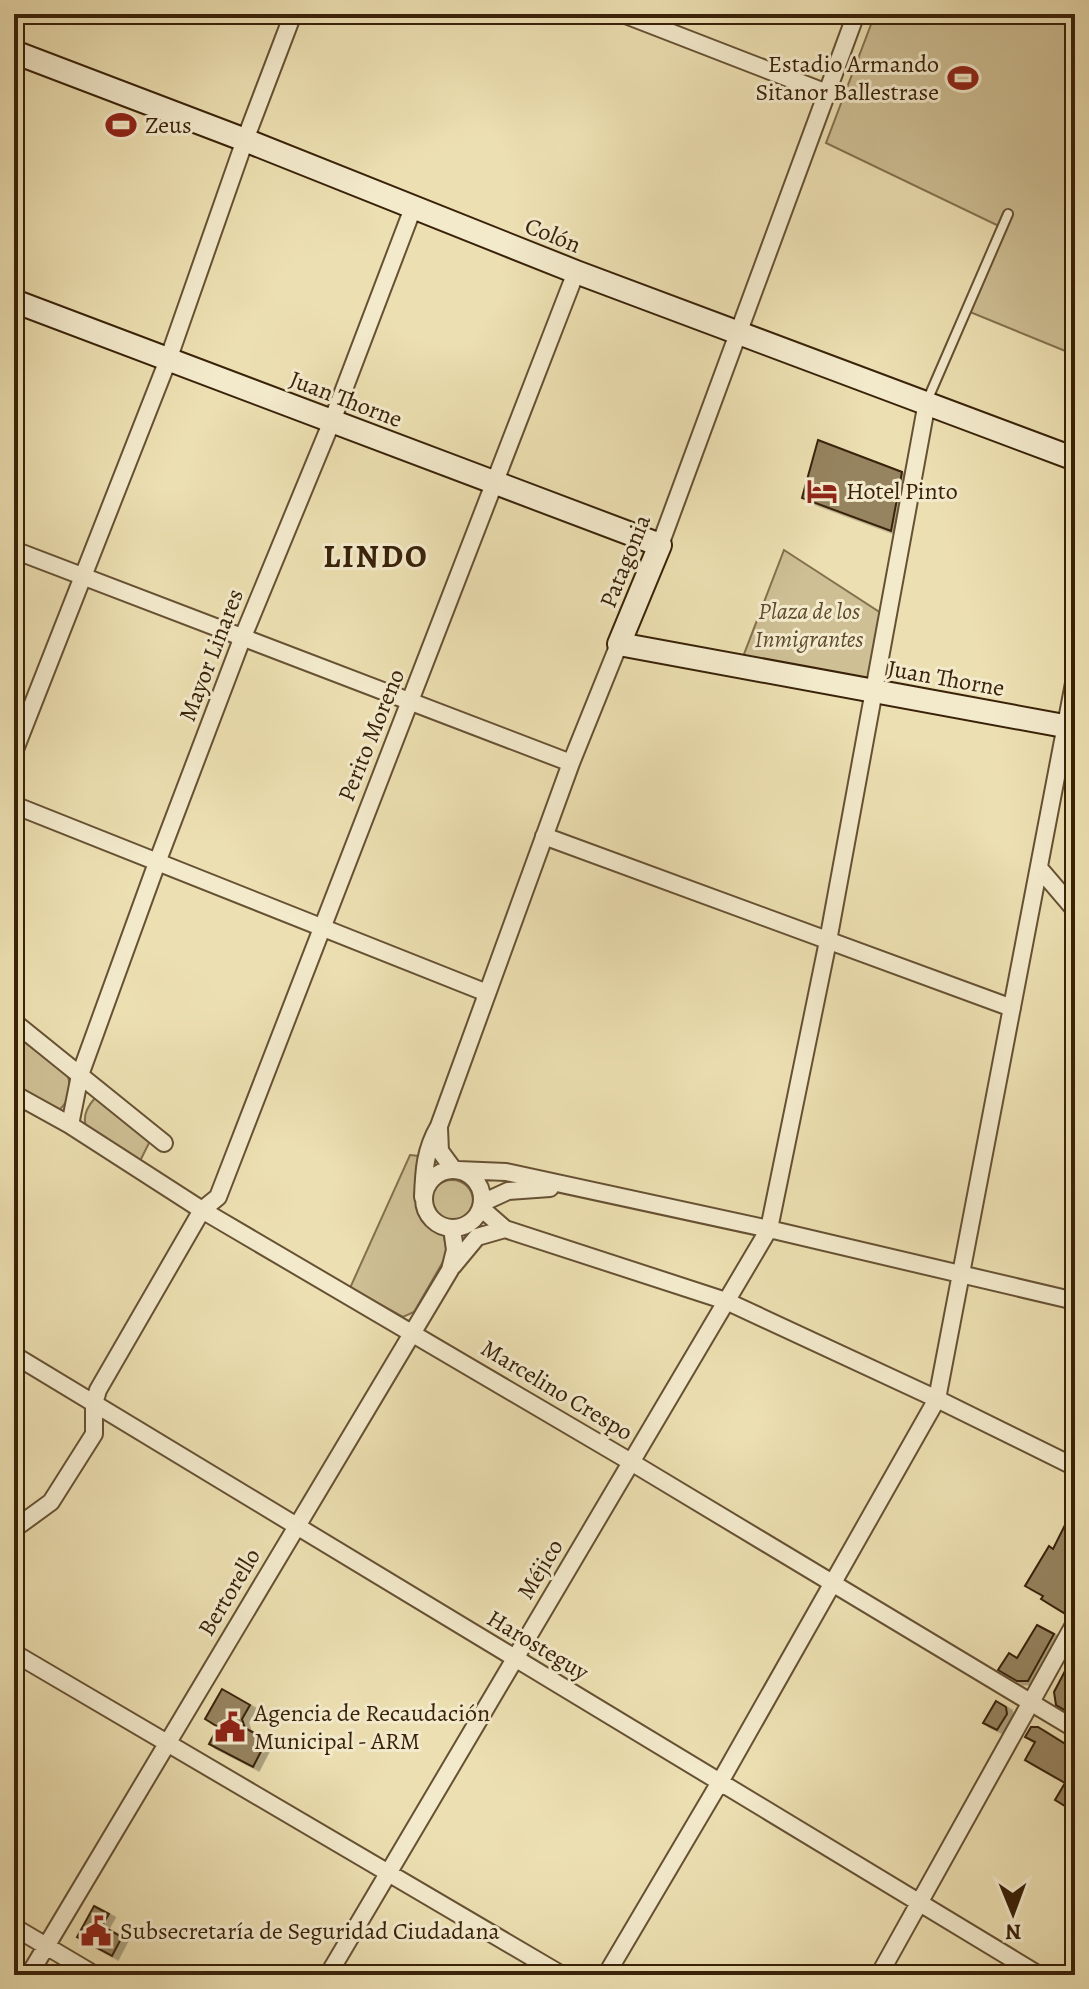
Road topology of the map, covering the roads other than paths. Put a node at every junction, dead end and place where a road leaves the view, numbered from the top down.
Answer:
1 (293, 14) edge
2 (623, 14) edge
3 (856, 14) edge
4 (14, 52) edge
5 (827, 93) junction
6 (245, 140) junction
7 (413, 208) junction
8 (1008, 214) dead end
9 (576, 272) junction
10 (14, 301) edge
11 (738, 333) junction
12 (168, 360) junction
13 (927, 402) junction
14 (332, 421) junction
15 (1075, 459) edge
16 (495, 483) junction
17 (660, 545) junction
18 (14, 550) edge
19 (81, 576) junction
20 (242, 639) junction
21 (619, 644) junction
22 (1075, 678) edge
23 (876, 692) junction
24 (411, 703) junction
25 (1070, 726) edge
26 (14, 752) edge
27 (571, 763) junction
28 (14, 805) edge
29 (544, 836) junction
30 (158, 860) junction
31 (1039, 868) junction
32 (1075, 910) edge
33 (321, 926) junction
34 (828, 941) junction
35 (487, 993) junction
36 (1012, 1008) junction
37 (14, 1022) edge
38 (80, 1075) junction
39 (14, 1094) edge
40 (70, 1125) junction
41 (439, 1126) junction
42 (164, 1143) dead end
43 (456, 1170) junction
44 (572, 1188) junction
45 (423, 1197) junction
46 (481, 1206) junction
47 (202, 1210) junction
48 (452, 1228) junction
49 (505, 1229) junction
50 (769, 1229) junction
51 (450, 1270) junction
52 (961, 1275) junction
53 (726, 1301) junction
54 (1075, 1301) edge
55 (412, 1332) junction
56 (14, 1355) edge
57 (937, 1399) junction
58 (94, 1404) junction
59 (1040, 1450) junction
60 (1075, 1452) edge
61 (631, 1462) junction
62 (1075, 1467) edge
63 (296, 1526) junction
64 (14, 1529) edge
65 (832, 1583) junction
66 (1075, 1623) edge
67 (14, 1653) edge
68 (514, 1659) junction
69 (1032, 1703) junction
70 (1075, 1729) edge
71 (167, 1743) junction
72 (720, 1782) junction
73 (387, 1874) junction
74 (920, 1901) junction
75 (14, 1927) edge
76 (46, 1946) junction
77 (29, 1975) edge
78 (95, 1975) edge
79 (328, 1975) edge
80 (562, 1975) edge
81 (606, 1975) edge
82 (879, 1975) edge
83 (1039, 1975) edge

1 - 6 street
2 - 5 street
3 - 5 street, Patagonia
4 - 6 street, Colón
5 - 11 street, Patagonia
6 - 7 street, Colón
6 - 12 street
7 - 9 street, Colón
7 - 14 street, Mayor Linares
8 - 13 lane
9 - 11 street, Colón
9 - 16 street, Perito Moreno
10 - 12 street, Juan Thorne
11 - 13 street, Colón
11 - 17 street, Patagonia
12 - 14 street, Juan Thorne
12 - 19 street
13 - 15 street, Colón
13 - 23 street, Méjico
14 - 16 street, Juan Thorne
14 - 20 street, Mayor Linares
16 - 17 street, Juan Thorne
16 - 24 street, Perito Moreno
17 - 21 street, Patagonia
18 - 19 street
19 - 20 street
19 - 26 street
20 - 24 street
20 - 30 street, Mayor Linares
21 - 23 street, Juan Thorne
21 - 27 street, Patagonia
22 - 25 street
23 - 25 street, Juan Thorne
23 - 34 street, Méjico
24 - 27 street
24 - 33 street, Perito Moreno
25 - 31 street
27 - 29 street, Patagonia
28 - 30 street
29 - 34 street
29 - 35 street, Patagonia
30 - 33 street
30 - 38 street, Mayor Linares
31 - 32 street
31 - 36 street
33 - 35 street
33 - 47 street, Perito Moreno
34 - 36 street
34 - 50 street, Méjico
35 - 41 street, Patagonia
36 - 52 street
37 - 38 street
38 - 40 street, Mayor Linares
38 - 42 street
39 - 40 street, Marcelino Crespo
40 - 47 street, Marcelino Crespo
41 - 43 street
41 - 45 street, Patagonia
43 - 44 street
43 - 45 street
43 - 46 street
44 - 46 street
44 - 50 street
45 - 48 street
46 - 48 street
46 - 49 street
47 - 55 street, Marcelino Crespo
47 - 58 street, Perito Moreno
48 - 51 street, Bertorello
49 - 51 street
49 - 53 street
50 - 52 street
50 - 53 street, Méjico
51 - 55 street, Bertorello
52 - 54 street
52 - 57 street
53 - 57 street
53 - 61 street, Méjico
55 - 61 street, Marcelino Crespo
55 - 63 street, Bertorello
56 - 58 street, Harosteguy
57 - 59 street
57 - 65 street
58 - 63 street, Harosteguy
58 - 64 street, Perito Moreno
59 - 60 street
59 - 62 street
61 - 65 street, Marcelino Crespo
61 - 68 street, Méjico
63 - 68 street, Harosteguy
63 - 71 street, Bertorello
65 - 69 street, Marcelino Crespo
65 - 72 street
66 - 69 street
67 - 71 street
68 - 72 street, Harosteguy
68 - 73 street, Méjico
69 - 70 street, Marcelino Crespo
69 - 74 street
71 - 73 street
71 - 76 street, Bertorello
72 - 74 street, Harosteguy
72 - 81 street
73 - 79 street, Méjico
73 - 80 street
74 - 82 street
74 - 83 street, Harosteguy
75 - 76 street
76 - 77 street, Bertorello
76 - 78 street

